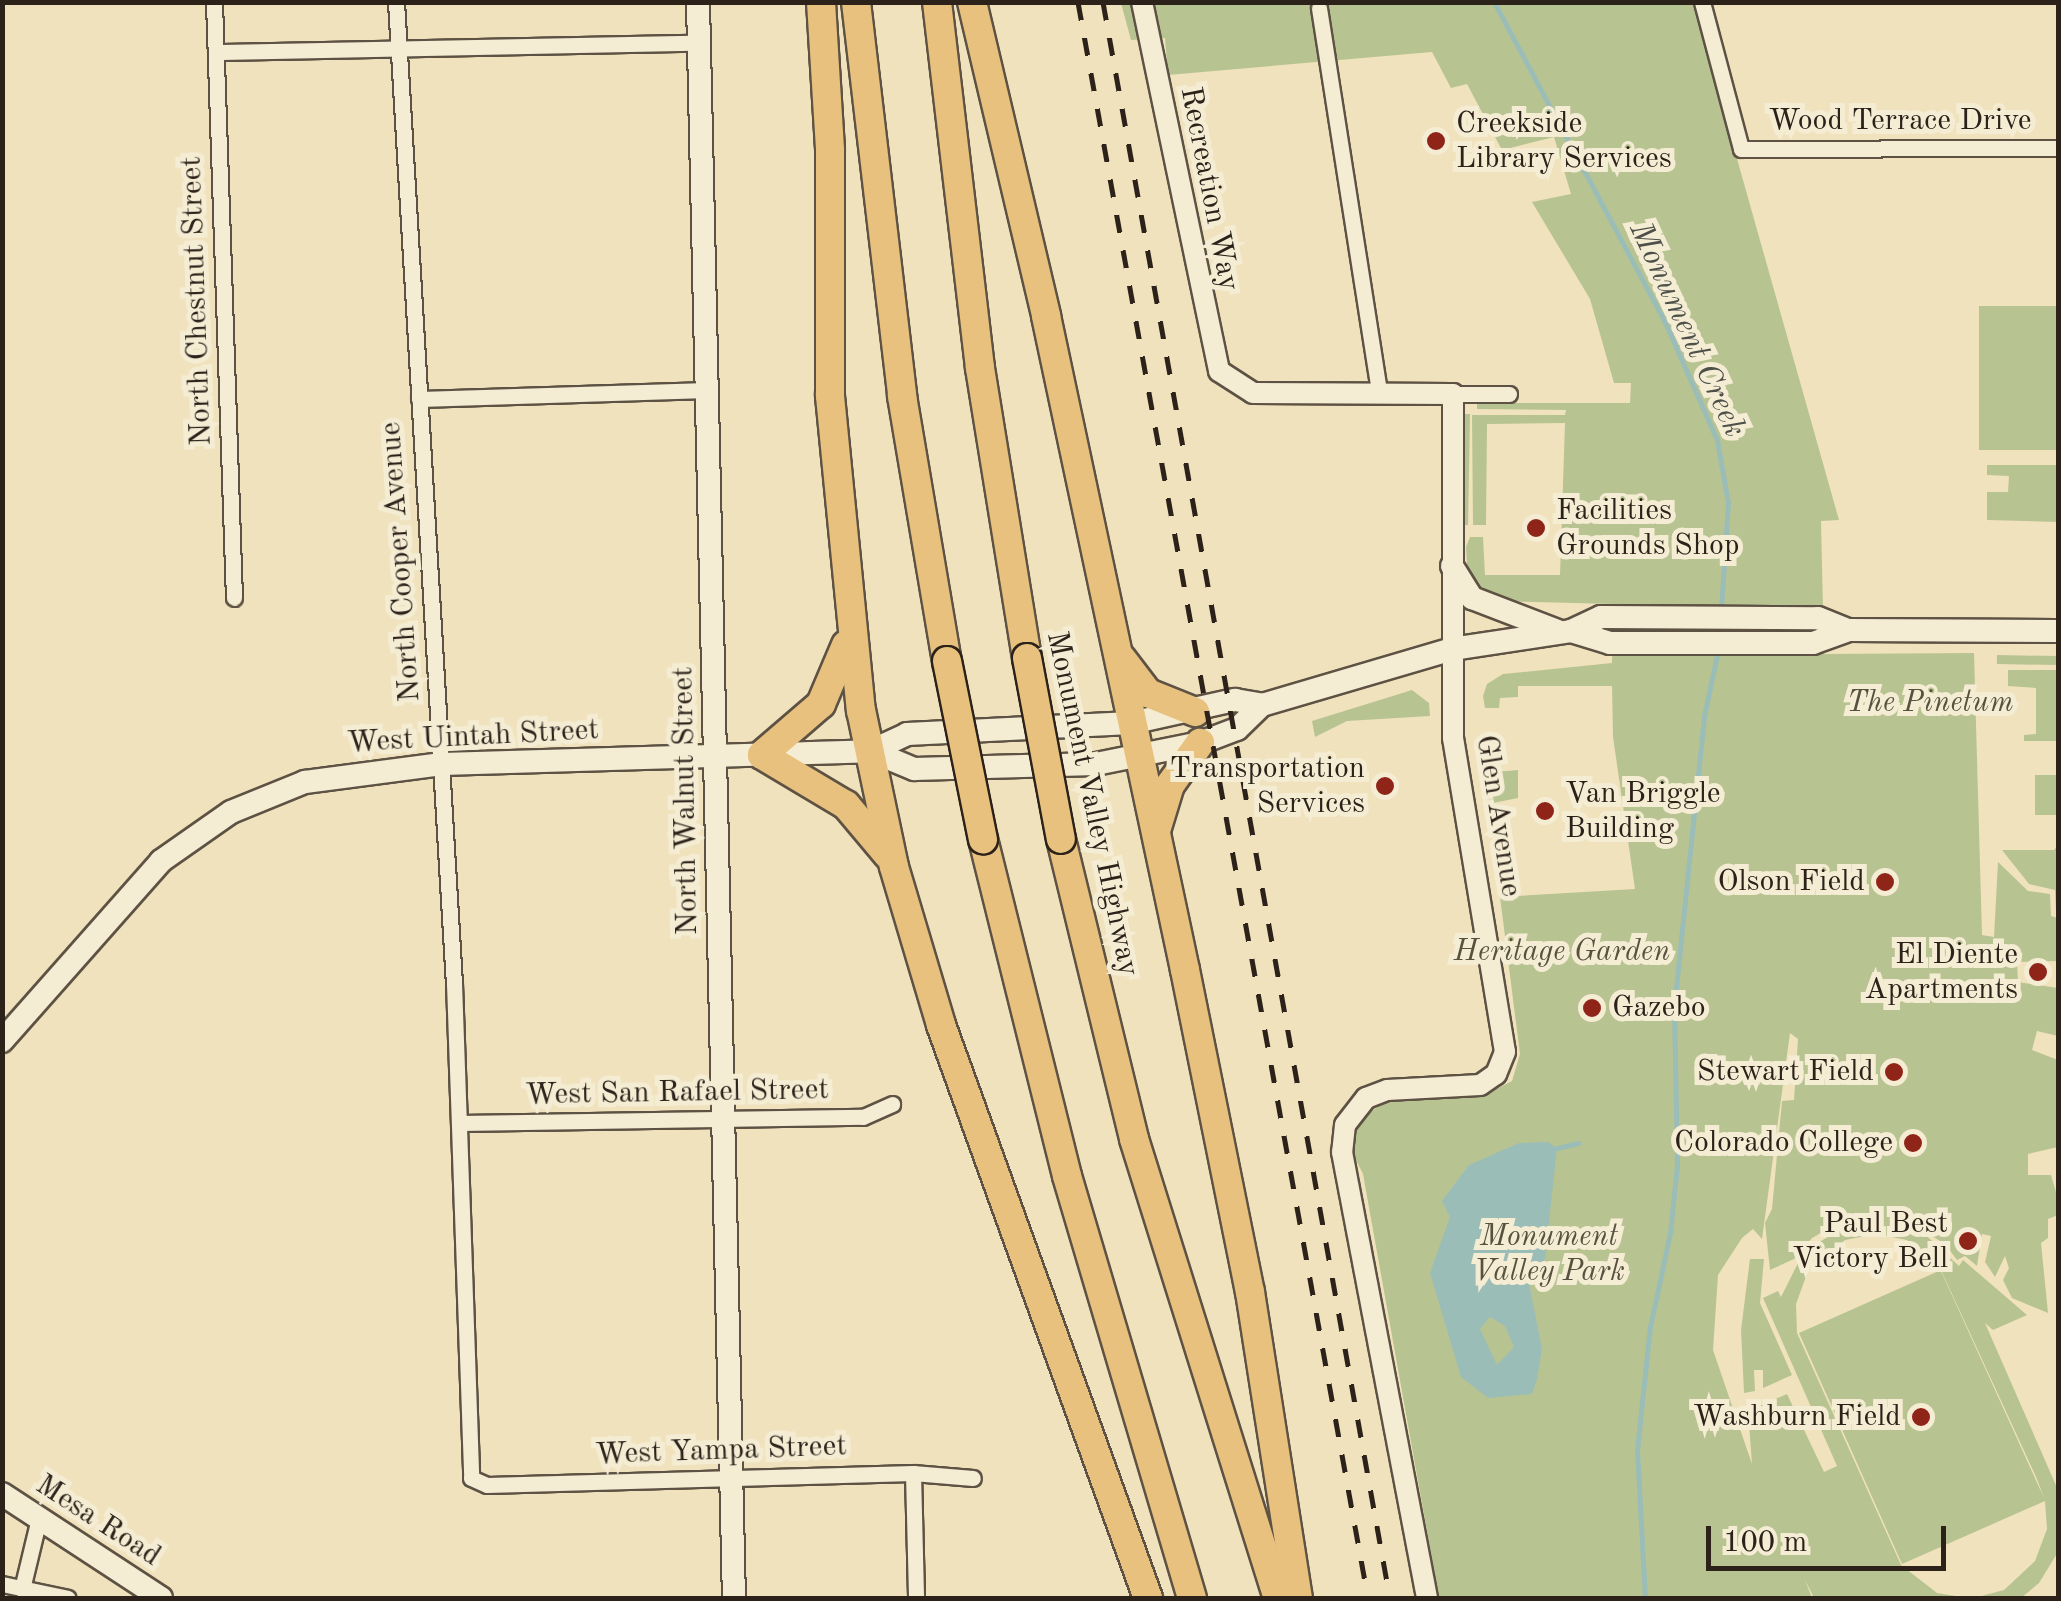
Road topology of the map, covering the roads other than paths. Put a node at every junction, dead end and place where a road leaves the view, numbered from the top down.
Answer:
1 (214, 2) edge
2 (396, 2) edge
3 (698, 2) edge
4 (821, 2) edge
5 (856, 2) edge
6 (936, 2) edge
7 (972, 2) edge
8 (1142, 2) edge
9 (1702, 2) edge
10 (1319, 8) dead end
11 (698, 43) junction
12 (398, 48) junction
13 (216, 52) junction
14 (2058, 148) edge
15 (708, 390) junction
16 (1379, 393) junction
17 (1453, 394) junction
18 (1509, 394) dead end
19 (419, 399) junction
20 (1452, 566) junction
21 (234, 598) dead end
22 (1848, 630) junction
23 (2058, 631) edge
24 (1566, 632) junction
25 (849, 634) junction
26 (1452, 649) junction
27 (1116, 650) junction
28 (1262, 705) junction
29 (1195, 712) junction
30 (1131, 724) junction
31 (1200, 743) junction
32 (871, 751) junction
33 (762, 755) junction
34 (716, 757) junction
35 (1138, 759) junction
36 (442, 764) junction
37 (1155, 832) junction
38 (894, 867) junction
39 (2, 1041) edge
40 (892, 1104) dead end
41 (722, 1120) junction
42 (460, 1124) junction
43 (913, 1473) junction
44 (471, 1478) joint
45 (973, 1478) dead end
46 (730, 1479) junction
47 (2, 1494) edge
48 (39, 1518) junction
49 (2, 1584) edge
50 (22, 1589) junction
51 (68, 1598) edge
52 (161, 1598) edge
53 (734, 1598) edge
54 (916, 1598) edge
55 (1148, 1598) edge
56 (1192, 1598) edge
57 (1278, 1598) edge
58 (1298, 1598) edge
59 (1427, 1598) edge

1 - 13 street, North Chestnut Street
2 - 12 street, North Cooper Avenue
3 - 11 main road, North Walnut Street
4 - 25 highway
5 - 56 highway, bridge
6 - 57 highway, Monument Valley Highway, bridge
7 - 27 highway
8 - 16 street, Recreation Way
9 - 14 street, Wood Terrace Drive
10 - 16 street
11 - 12 street
11 - 15 main road, North Walnut Street
12 - 13 street
12 - 19 street, North Cooper Avenue
13 - 21 street, North Chestnut Street
15 - 19 street
15 - 34 main road, North Walnut Street
16 - 17 street
17 - 18 street
17 - 20 street, Glen Avenue
19 - 36 street, North Cooper Avenue
20 - 24 main road
20 - 26 street, Glen Avenue
22 - 23 main road, West Uintah Street
22 - 24 main road, West Uintah Street
22 - 24 main road, West Uintah Street
24 - 26 main road, West Uintah Street
25 - 32 highway
25 - 33 highway
26 - 28 main road, West Uintah Street
26 - 59 street, Glen Avenue
27 - 29 highway
27 - 30 highway
28 - 29 main road, West Uintah Street
28 - 31 main road, West Uintah Street
29 - 30 main road, West Uintah Street
30 - 32 main road, West Uintah Street
30 - 35 highway
31 - 35 main road, West Uintah Street
31 - 37 highway
32 - 33 main road, West Uintah Street
32 - 35 main road, West Uintah Street
32 - 38 highway
33 - 34 main road, West Uintah Street
33 - 38 highway
34 - 36 main road, West Uintah Street
34 - 41 main road, North Walnut Street
35 - 37 highway
36 - 39 main road, West Uintah Street
36 - 42 street, North Cooper Avenue
37 - 58 highway
38 - 55 highway
40 - 41 street, West San Rafael Street
41 - 42 street, West San Rafael Street
41 - 46 main road, North Walnut Street
42 - 44 street, North Cooper Avenue
43 - 45 street, West Yampa Street
43 - 46 street, West Yampa Street
43 - 54 street
44 - 46 street, West Yampa Street
46 - 53 main road, North Walnut Street
47 - 48 main road, Mesa Road
48 - 50 street
48 - 52 main road, Mesa Road
49 - 50 street
50 - 51 street

